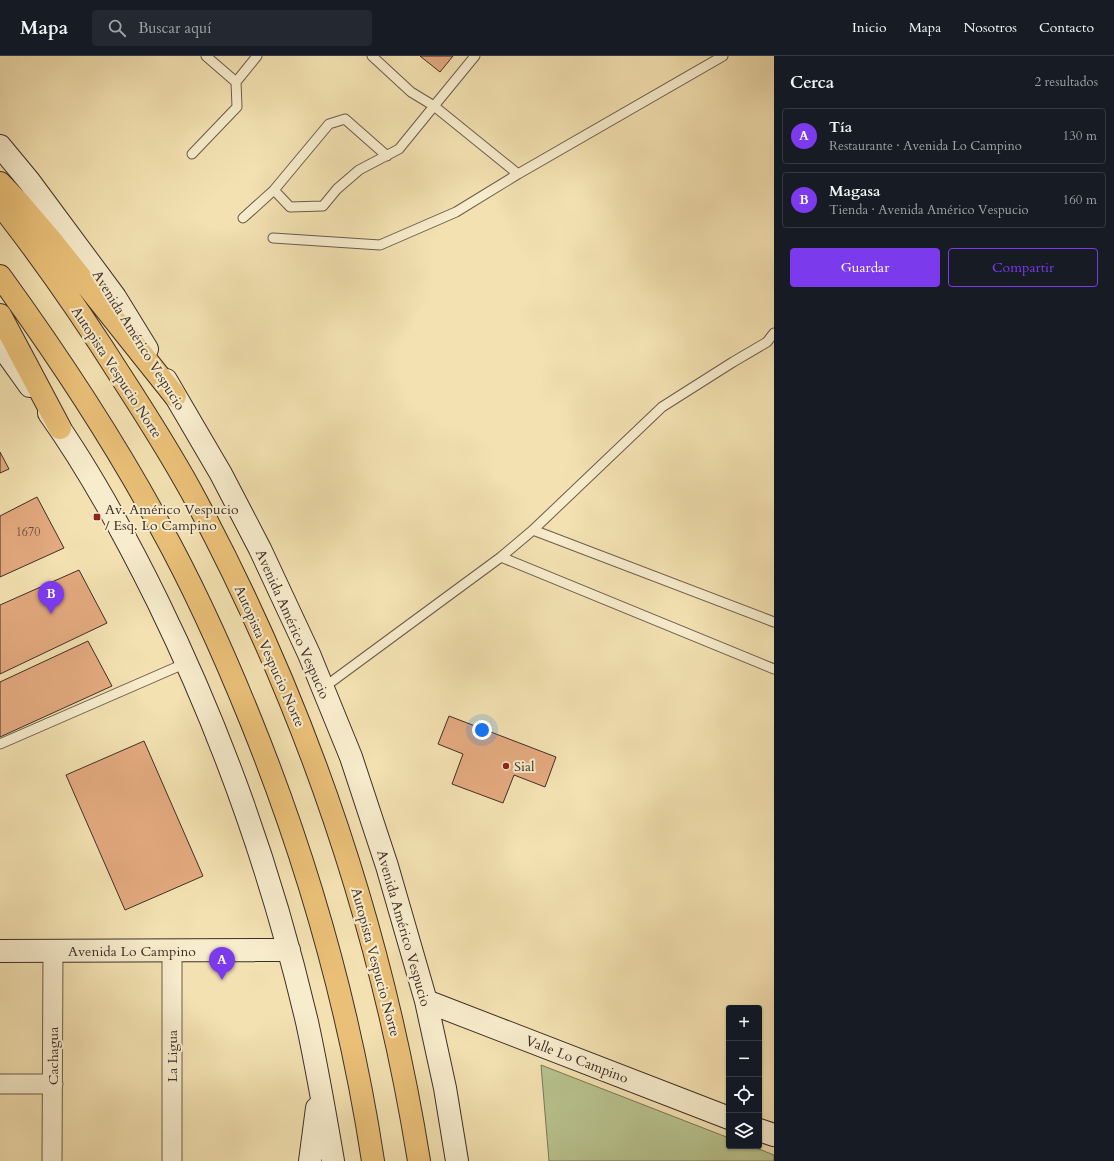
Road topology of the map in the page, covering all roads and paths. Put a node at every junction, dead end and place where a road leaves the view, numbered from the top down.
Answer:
1 (206, 56) edge
2 (257, 56) edge
3 (372, 56) edge
4 (475, 56) edge
5 (723, 56) edge
6 (236, 82) junction
7 (434, 106) junction
8 (0, 146) edge
9 (192, 154) dead end
10 (387, 156) junction
11 (518, 174) junction
12 (0, 183) edge
13 (274, 190) junction
14 (0, 204) edge
15 (243, 218) dead end
16 (273, 238) dead end
17 (0, 276) edge
18 (0, 315) edge
19 (774, 333) edge
20 (0, 344) edge
21 (175, 396) junction
22 (60, 428) junction
23 (533, 530) junction
24 (501, 557) junction
25 (774, 622) edge
26 (186, 663) junction
27 (774, 669) edge
28 (323, 688) junction
29 (0, 744) edge
30 (172, 950) junction
31 (289, 950) junction
32 (0, 951) edge
33 (52, 951) junction
34 (426, 1001) junction
35 (0, 1084) edge
36 (53, 1084) junction
37 (320, 1085) junction
38 (726, 1117) edge
39 (762, 1131) edge
40 (774, 1135) edge
41 (52, 1161) edge
42 (172, 1161) edge
43 (310, 1161) edge
44 (333, 1161) edge
45 (373, 1161) edge
46 (419, 1161) edge
47 (457, 1161) edge

1 - 6 lane
2 - 6 lane
3 - 7 lane
4 - 7 lane
5 - 11 lane
6 - 9 lane
7 - 10 lane
7 - 11 lane
8 - 21 main road, Avenida Américo Vespucio
10 - 13 lane
10 - 13 lane
11 - 16 lane
12 - 21 highway
13 - 15 lane
14 - 46 highway, Autopista Vespucio Norte
17 - 45 highway
18 - 22 highway
19 - 23 lane
20 - 22 main road
21 - 28 main road, Avenida Américo Vespucio
22 - 26 main road
23 - 24 lane
23 - 25 lane
24 - 27 lane
24 - 28 lane
26 - 29 lane
26 - 31 main road
28 - 34 main road, Avenida Américo Vespucio
30 - 31 main road, Avenida Lo Campino
30 - 33 main road, Avenida Lo Campino
30 - 42 street, La Ligua
31 - 37 main road
32 - 33 main road, Avenida Lo Campino
33 - 36 street, Cachagua
34 - 38 main road, Valle Lo Campino
34 - 47 main road, Avenida Américo Vespucio
35 - 36 street
36 - 41 street, Cachagua
37 - 43 main road
37 - 44 main road
39 - 40 main road

